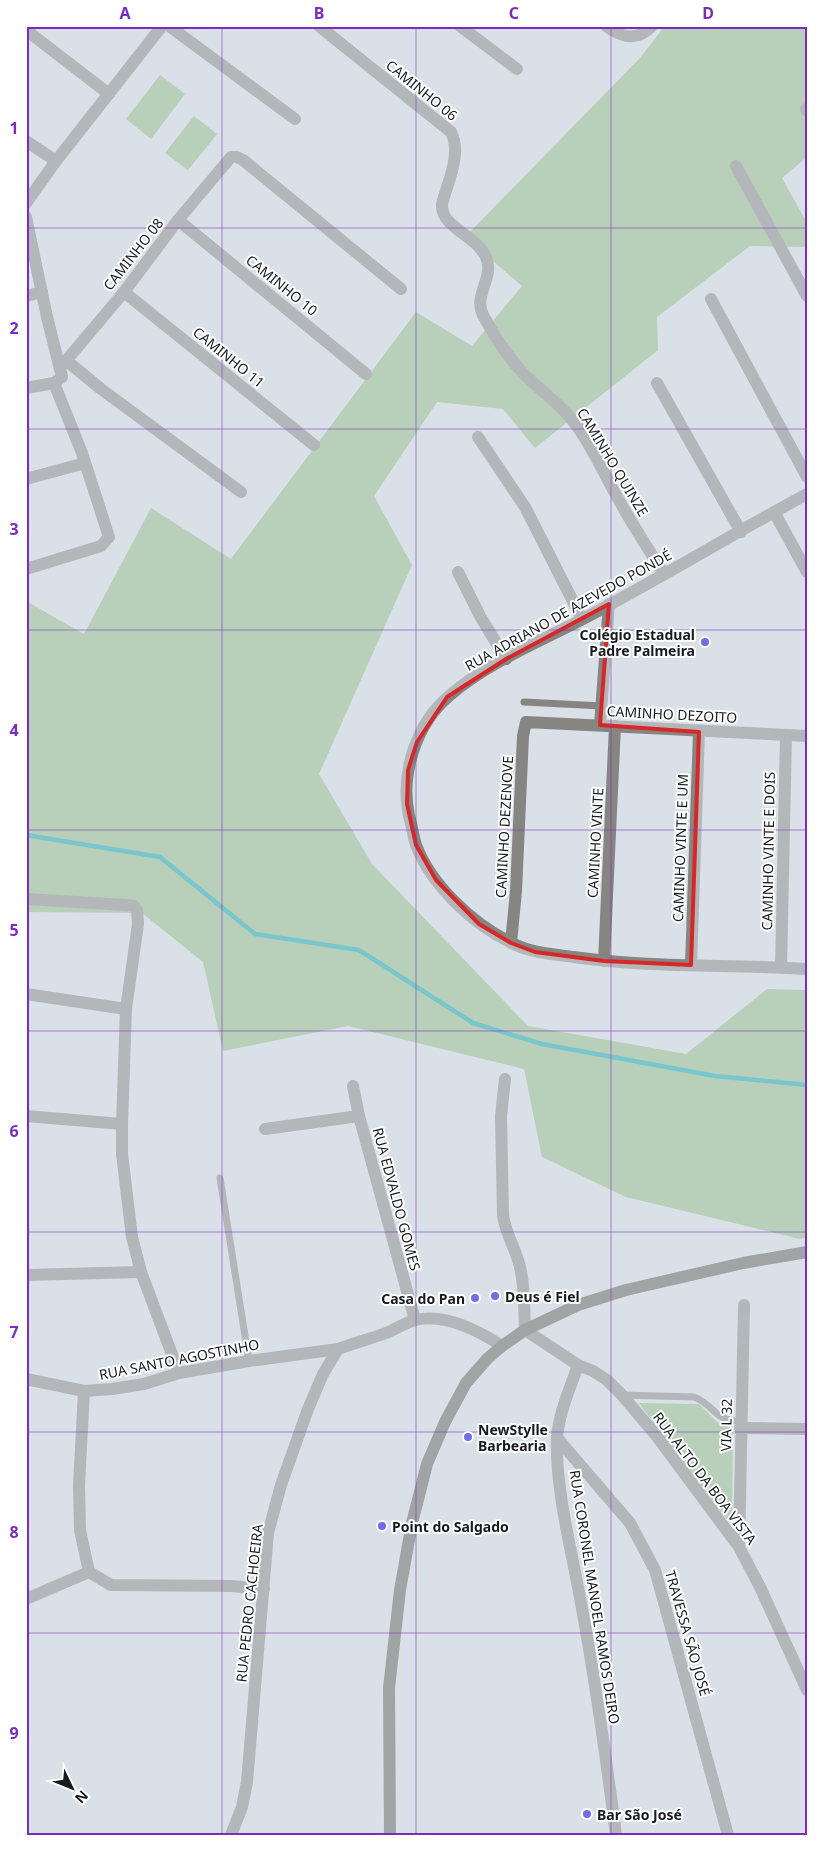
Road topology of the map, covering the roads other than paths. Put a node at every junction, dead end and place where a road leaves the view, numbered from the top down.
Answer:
1 (162, 26) edge
2 (169, 26) edge
3 (319, 26) edge
4 (460, 26) edge
5 (606, 26) edge
6 (652, 26) edge
7 (26, 30) edge
8 (517, 69) dead end
9 (109, 94) junction
10 (295, 119) dead end
11 (26, 141) edge
12 (56, 162) junction
13 (736, 166) dead end
14 (26, 204) edge
15 (26, 217) edge
16 (178, 220) junction
17 (454, 226) joint
18 (401, 290) dead end
19 (42, 292) junction
20 (124, 292) junction
21 (26, 296) edge
22 (807, 296) edge
23 (711, 299) dead end
24 (61, 372) junction
25 (366, 374) dead end
26 (656, 383) dead end
27 (26, 388) edge
28 (478, 437) dead end
29 (314, 445) dead end
30 (86, 463) junction
31 (807, 477) edge
32 (26, 479) edge
33 (241, 492) dead end
34 (807, 494) edge
35 (774, 512) junction
36 (741, 532) junction
37 (26, 569) edge
38 (458, 572) dead end
39 (807, 572) edge
40 (664, 574) junction
41 (609, 604) junction
42 (582, 619) junction
43 (506, 659) junction
44 (524, 702) dead end
45 (602, 706) junction
46 (535, 722) joint
47 (600, 725) junction
48 (615, 726) junction
49 (699, 732) junction
50 (786, 735) junction
51 (807, 736) edge
52 (26, 899) edge
53 (511, 943) junction
54 (604, 961) junction
55 (691, 965) junction
56 (780, 967) junction
57 (807, 969) edge
58 (26, 994) edge
59 (126, 1009) junction
60 (505, 1079) dead end
61 (354, 1086) dead end
62 (26, 1116) edge
63 (358, 1116) junction
64 (122, 1124) junction
65 (265, 1129) dead end
66 (220, 1178) dead end
67 (807, 1252) edge
68 (141, 1272) junction
69 (26, 1275) edge
70 (744, 1305) dead end
71 (415, 1320) junction
72 (525, 1330) junction
73 (502, 1346) junction
74 (338, 1348) junction
75 (249, 1360) junction
76 (578, 1365) junction
77 (179, 1373) junction
78 (26, 1379) edge
79 (84, 1391) junction
80 (622, 1395) junction
81 (741, 1425) junction
82 (807, 1429) edge
83 (557, 1438) junction
84 (739, 1547) junction
85 (89, 1572) junction
86 (264, 1589) junction
87 (26, 1599) edge
88 (807, 1690) edge
89 (231, 1835) edge
90 (390, 1835) edge
91 (616, 1835) edge
92 (728, 1835) edge

1 - 9 street
2 - 10 street
3 - 17 street, CAMINHO 06
4 - 8 street
5 - 6 street
7 - 9 street
9 - 12 street
11 - 12 street
12 - 14 street
13 - 22 street
15 - 19 street
16 - 18 street, CAMINHO 08
16 - 20 street, CAMINHO 08
16 - 25 street, CAMINHO 10
17 - 40 street, CAMINHO QUINZE
19 - 21 street
19 - 24 street
20 - 24 street, CAMINHO 08
20 - 29 street, CAMINHO 11
23 - 31 street
24 - 27 street
24 - 30 street
24 - 33 street
26 - 36 street
28 - 42 street
30 - 32 street
30 - 37 street
34 - 35 street, RUA ADRIANO DE AZEVEDO PONDÉ
35 - 36 street, RUA ADRIANO DE AZEVEDO PONDÉ
35 - 39 street
36 - 40 street, RUA ADRIANO DE AZEVEDO PONDÉ
38 - 43 street
40 - 41 street, RUA ADRIANO DE AZEVEDO PONDÉ
41 - 42 street, RUA ADRIANO DE AZEVEDO PONDÉ
41 - 45 street
42 - 43 street, RUA ADRIANO DE AZEVEDO PONDÉ
43 - 53 street, RUA ADRIANO DE AZEVEDO PONDÉ
44 - 45 lane
45 - 47 street
46 - 47 street, CAMINHO DEZOITO
46 - 53 street, CAMINHO DEZENOVE
47 - 48 street, CAMINHO DEZOITO
48 - 49 street, CAMINHO DEZOITO
48 - 54 street, CAMINHO VINTE
49 - 50 street, CAMINHO DEZOITO
49 - 55 street, CAMINHO VINTE E UM
50 - 51 street, CAMINHO DEZOITO
50 - 56 street, CAMINHO VINTE E DOIS
52 - 59 street
53 - 54 street, RUA ADRIANO DE AZEVEDO PONDÉ
54 - 55 street, RUA ADRIANO DE AZEVEDO PONDÉ
55 - 56 street, RUA ADRIANO DE AZEVEDO PONDÉ
56 - 57 street, RUA ADRIANO DE AZEVEDO PONDÉ
58 - 59 street
59 - 64 street
60 - 72 street
61 - 63 street, RUA EDVALDO GOMES
62 - 64 street
63 - 65 street
63 - 71 street, RUA EDVALDO GOMES
64 - 68 street
66 - 75 lane
67 - 72 main road
68 - 69 street
68 - 77 street
70 - 81 street, VIA L 32
71 - 73 street
71 - 74 street
72 - 73 main road
72 - 76 street, RUA ALTO DA BOA VISTA
73 - 90 main road
74 - 75 street, RUA SANTO AGOSTINHO
74 - 86 street, RUA PEDRO CACHOEIRA
75 - 77 street, RUA SANTO AGOSTINHO
76 - 80 street, RUA ALTO DA BOA VISTA
76 - 83 street, RUA CORONEL MANOEL RAMOS DEIRO
77 - 79 street, RUA SANTO AGOSTINHO
78 - 79 street, RUA SANTO AGOSTINHO
79 - 85 street
80 - 81 lane
80 - 84 street, RUA ALTO DA BOA VISTA
81 - 82 street
81 - 84 street, VIA L 32
83 - 91 street, RUA CORONEL MANOEL RAMOS DEIRO
83 - 92 street, TRAVESSA SÃO JOSÉ
84 - 88 street, RUA ALTO DA BOA VISTA
85 - 86 street
85 - 87 street
86 - 89 street, RUA PEDRO CACHOEIRA

